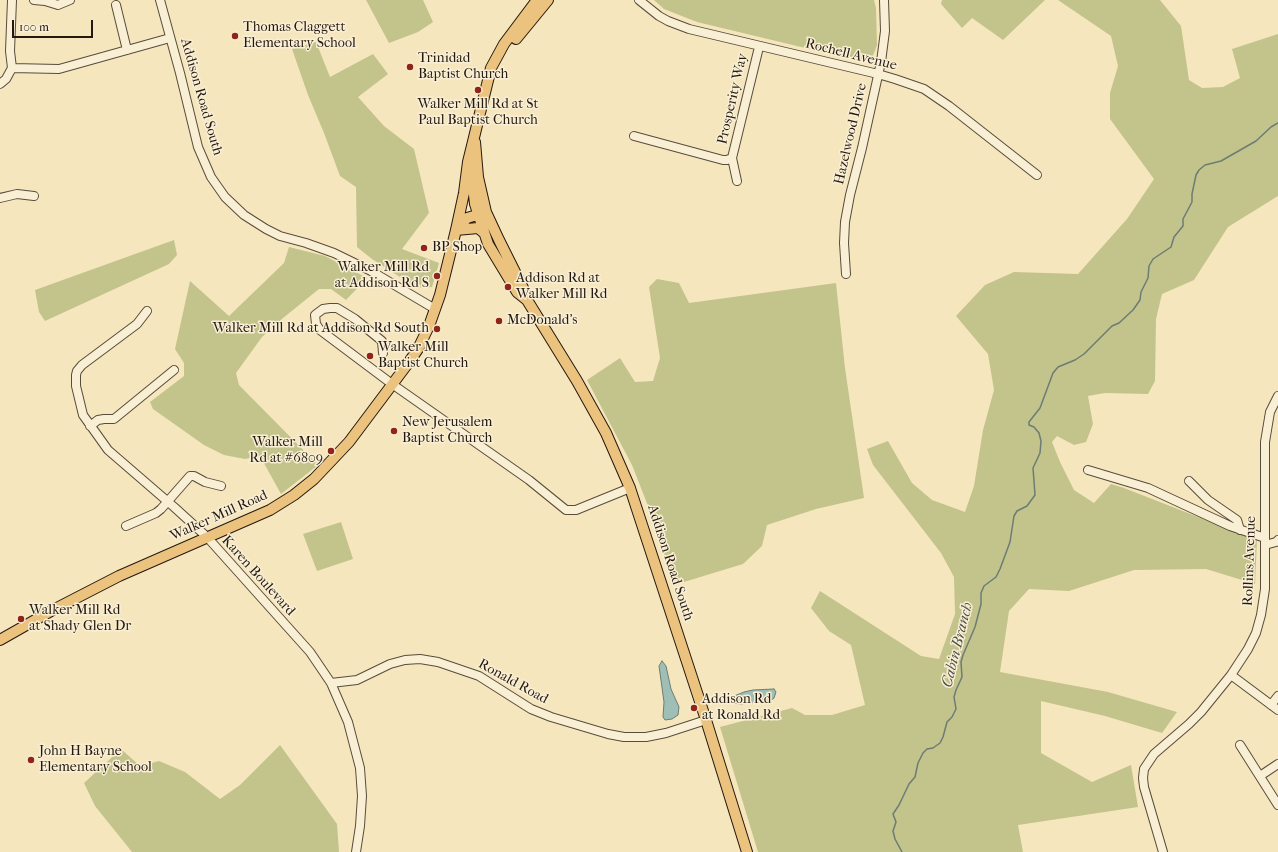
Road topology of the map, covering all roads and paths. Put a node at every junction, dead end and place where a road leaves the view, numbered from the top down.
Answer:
1 (12, 0) edge
2 (34, 0) edge
3 (70, 0) edge
4 (160, 0) edge
5 (537, 0) edge
6 (548, 0) edge
7 (639, 0) edge
8 (884, 0) edge
9 (116, 5) dead end
10 (170, 38) junction
11 (759, 47) junction
12 (127, 50) junction
13 (12, 68) junction
14 (878, 74) junction
15 (487, 83) junction
16 (0, 84) edge
17 (634, 136) dead end
18 (473, 140) junction
19 (732, 158) junction
20 (1037, 176) dead end
21 (737, 181) dead end
22 (34, 196) dead end
23 (0, 198) edge
24 (482, 213) junction
25 (456, 230) junction
26 (484, 233) junction
27 (846, 274) dead end
28 (527, 300) junction
29 (436, 309) junction
30 (147, 311) dead end
31 (383, 354) dead end
32 (174, 370) dead end
33 (392, 384) junction
34 (1278, 396) edge
35 (90, 426) junction
36 (1088, 470) dead end
37 (1189, 481) dead end
38 (221, 486) dead end
39 (630, 488) junction
40 (168, 502) junction
41 (126, 526) dead end
42 (1240, 530) junction
43 (207, 537) junction
44 (1278, 540) edge
45 (1265, 541) junction
46 (0, 640) edge
47 (1231, 675) junction
48 (331, 683) junction
49 (1278, 696) edge
50 (1271, 705) junction
51 (1278, 710) edge
52 (706, 720) junction
53 (1240, 746) dead end
54 (1278, 764) edge
55 (1260, 776) junction
56 (1278, 805) edge
57 (356, 852) edge
58 (747, 852) edge
59 (1163, 852) edge

1 - 13 street
2 - 3 street
4 - 10 street, Addison Road South
5 - 15 main road, Walker Mill Road
6 - 15 main road, Walker Mill Road
7 - 11 street, Rochell Avenue
8 - 14 street, Hazelwood Drive
9 - 12 street
10 - 12 street
10 - 29 street, Addison Road South
11 - 14 street, Rochell Avenue
11 - 19 street, Prosperity Way
12 - 13 street
13 - 16 street
14 - 20 street, Rochell Avenue
14 - 27 street, Hazelwood Drive
15 - 18 main road, Walker Mill Road
17 - 19 street
18 - 24 main road, Addison Road South
18 - 25 main road, Walker Mill Road
19 - 21 street, Prosperity Way
22 - 23 street
24 - 25 main road
24 - 26 main road, Addison Road South
24 - 28 main road, Addison Road South
25 - 26 main road
25 - 29 main road, Walker Mill Road
26 - 28 main road, Addison Road South
28 - 39 main road, Addison Road South
29 - 33 main road, Walker Mill Road
30 - 35 street, Karen Boulevard
31 - 33 street
32 - 35 street
33 - 39 street
33 - 43 main road, Walker Mill Road
34 - 45 street, Rollins Avenue
35 - 40 street, Karen Boulevard
36 - 42 street
37 - 42 street
38 - 40 street
39 - 52 main road, Addison Road South
40 - 41 street
40 - 43 street, Karen Boulevard
42 - 45 street
43 - 46 main road, Walker Mill Road
43 - 48 street, Karen Boulevard
44 - 45 street
45 - 47 street, Rollins Avenue
47 - 50 street
47 - 59 street, Rollins Avenue
48 - 52 street, Ronald Road
48 - 57 street, Karen Boulevard
49 - 50 street
50 - 51 street
52 - 58 main road, Addison Road South
53 - 55 street
54 - 55 street
55 - 56 street

